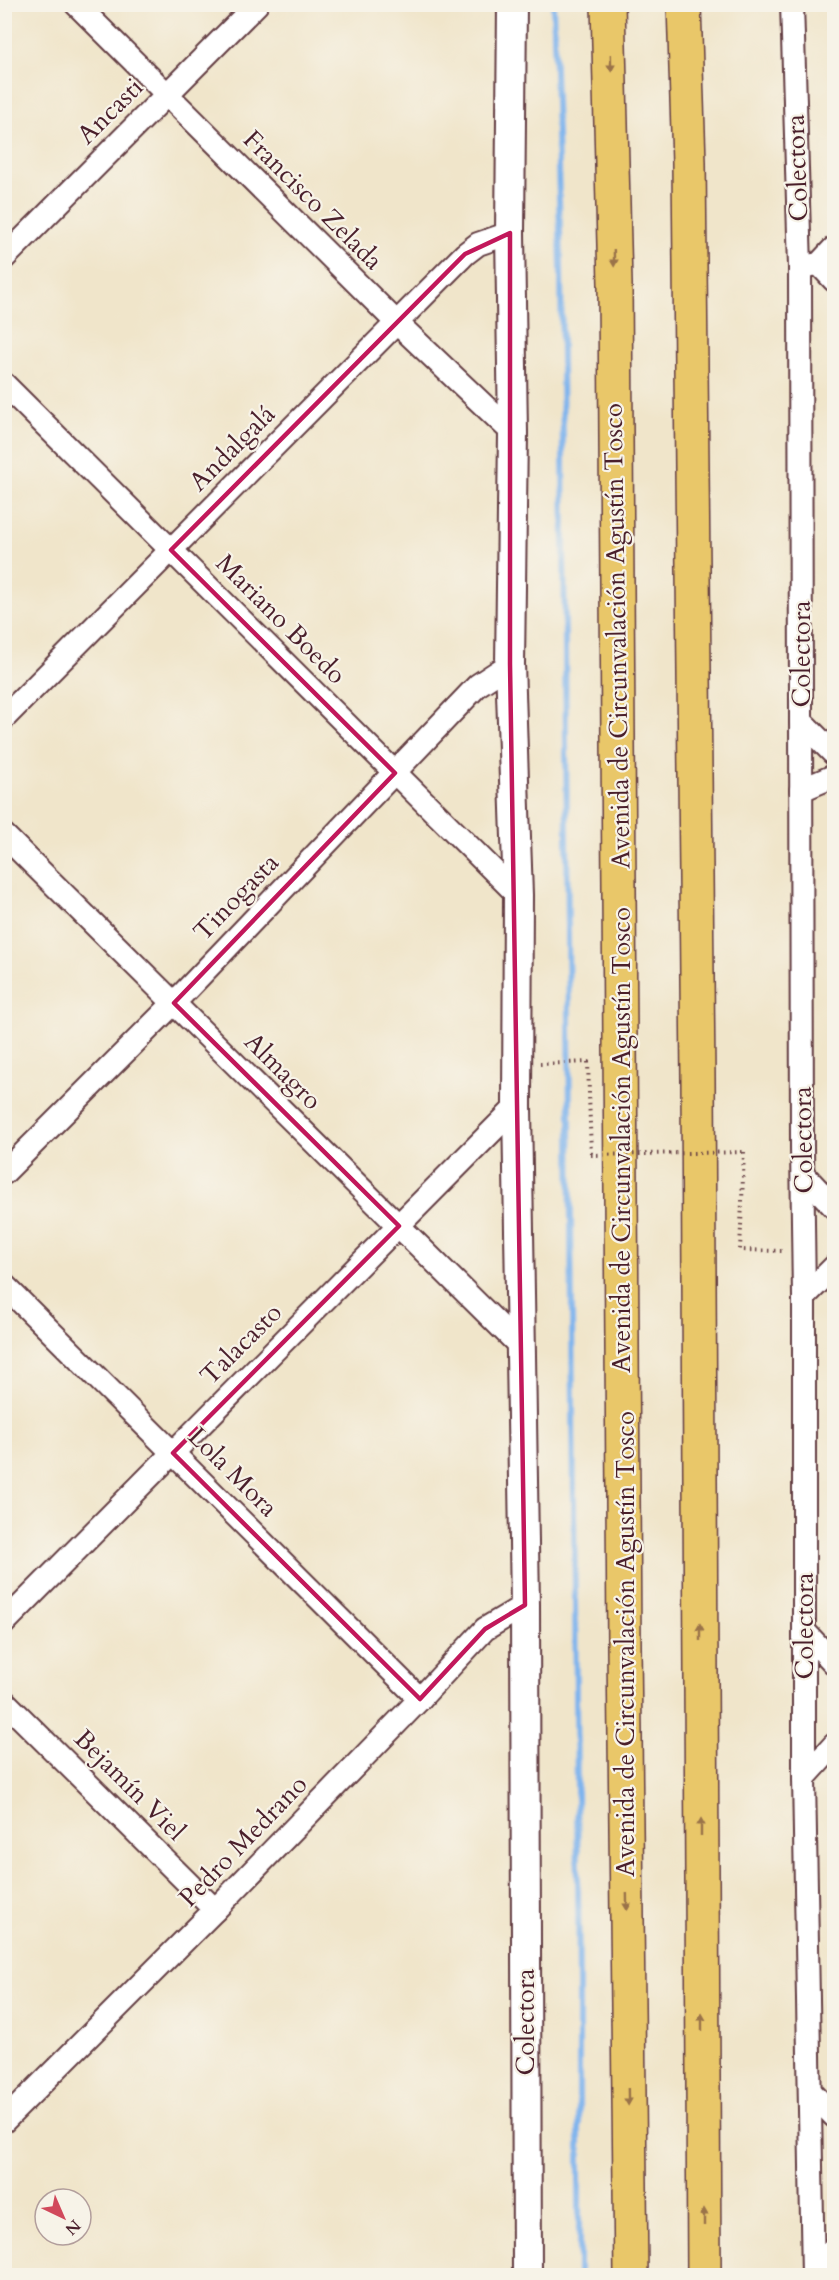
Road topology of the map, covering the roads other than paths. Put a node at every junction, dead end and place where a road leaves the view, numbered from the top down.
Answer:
1 (76, 4) edge
2 (257, 4) edge
3 (512, 4) edge
4 (608, 4) edge
5 (684, 4) edge
6 (792, 4) edge
7 (167, 94) junction
8 (510, 233) junction
9 (834, 248) edge
10 (4, 258) edge
11 (818, 270) edge
12 (397, 323) junction
13 (4, 384) edge
14 (513, 433) junction
15 (171, 550) junction
16 (510, 664) junction
17 (4, 718) edge
18 (801, 721) junction
19 (834, 754) edge
20 (395, 773) junction
21 (834, 776) edge
22 (801, 790) junction
23 (4, 835) edge
24 (518, 895) junction
25 (174, 1002) junction
26 (517, 1106) junction
27 (4, 1173) edge
28 (804, 1174) junction
29 (834, 1207) edge
30 (399, 1226) junction
31 (834, 1267) edge
32 (4, 1285) edge
33 (804, 1298) junction
34 (522, 1348) junction
35 (173, 1453) junction
36 (525, 1605) junction
37 (4, 1623) edge
38 (804, 1631) junction
39 (834, 1663) edge
40 (420, 1700) junction
41 (4, 1701) edge
42 (834, 1745) edge
43 (804, 1778) junction
44 (215, 1910) junction
45 (811, 2092) junction
46 (834, 2116) edge
47 (5, 2119) edge
48 (834, 2248) edge
49 (814, 2272) edge
50 (526, 2276) edge
51 (631, 2276) edge
52 (704, 2276) edge

1 - 7 street, Francisco Zelada
2 - 7 street, Ancasti
3 - 8 street, Colectora
4 -> 51 highway, Avenida de Circunvalación Agustín Tosco
52 -> 5 highway
6 - 11 street, Colectora
7 - 10 street, Ancasti
7 - 12 street, Francisco Zelada
8 - 12 street, Andalgalá
8 - 14 street, Colectora
9 - 11 street
11 - 18 street, Colectora
12 - 14 street, Francisco Zelada
12 - 15 street, Andalgalá
13 - 15 street, Mariano Boedo
14 - 16 street, Colectora
15 - 17 street, Andalgalá
15 - 20 street, Mariano Boedo
16 - 20 street, Tinogasta
16 - 24 street, Colectora
18 - 19 street
18 - 22 street, Colectora
20 - 24 street, Mariano Boedo
20 - 25 street, Tinogasta
21 - 22 street
22 - 28 street, Colectora
23 - 25 street, Almagro
24 - 26 street, Colectora
25 - 27 street, Tinogasta
25 - 30 street, Almagro
26 - 30 street, Talacasto
26 - 34 street, Colectora
28 - 29 street
28 - 33 street, Colectora
30 - 34 street, Almagro
30 - 35 street, Talacasto
31 - 33 street
32 - 35 street, Lola Mora
33 - 38 street, Colectora
34 - 36 street, Colectora
35 - 37 street, Talacasto
35 - 40 street, Lola Mora
36 - 40 street, Pedro Medrano
36 - 50 street, Colectora
38 - 39 street
38 - 43 street, Colectora
40 - 44 street, Pedro Medrano
41 - 44 street, Bejamín Viel
42 - 43 street
43 - 45 street, Colectora
44 - 47 street, Pedro Medrano
45 - 46 street
45 - 49 street, Colectora
48 - 49 street

